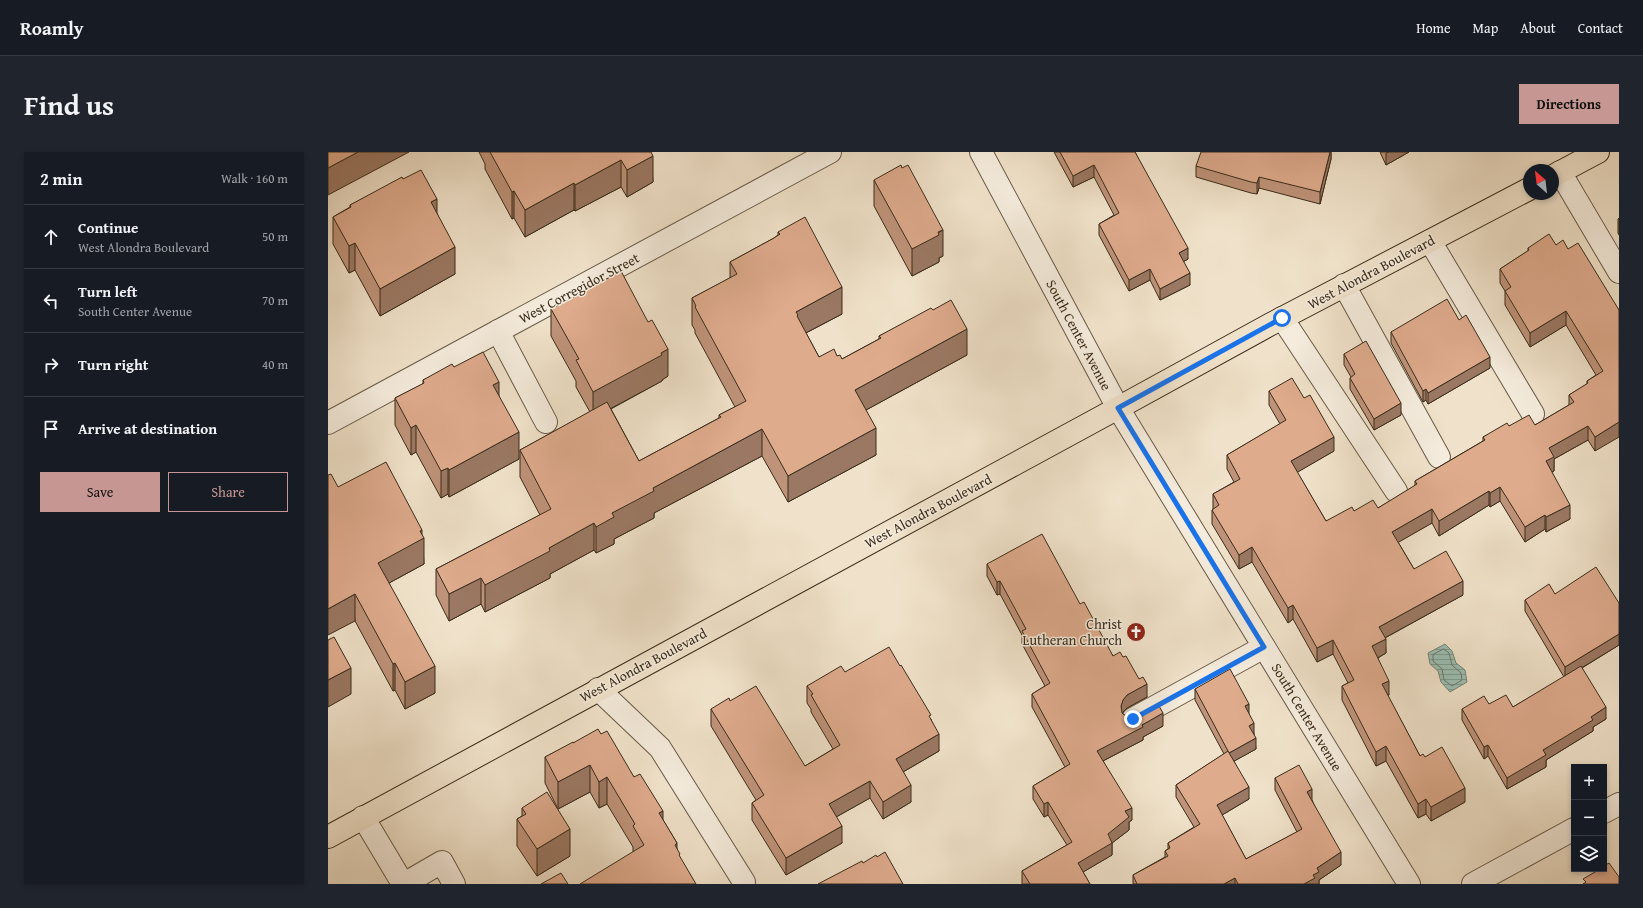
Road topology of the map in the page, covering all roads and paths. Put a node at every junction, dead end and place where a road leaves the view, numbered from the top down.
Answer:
1 (830, 152) edge
2 (981, 152) edge
3 (1598, 152) edge
4 (1559, 172) edge
5 (1559, 179) edge
6 (1523, 192) edge
7 (1430, 240) junction
8 (1619, 272) edge
9 (1344, 285) junction
10 (1282, 318) junction
11 (498, 331) junction
12 (1118, 408) junction
13 (1533, 414) dead end
14 (546, 422) dead end
15 (328, 423) edge
16 (1439, 457) dead end
17 (1396, 491) dead end
18 (1264, 647) junction
19 (598, 689) junction
20 (1133, 719) edge
21 (1619, 804) edge
22 (1607, 810) edge
23 (363, 817) junction
24 (1571, 831) edge
25 (328, 837) edge
26 (744, 882) dead end
27 (404, 884) edge
28 (454, 884) edge
29 (1409, 884) edge
30 (1473, 884) edge

1 - 11 street, West Corregidor Street
2 - 12 street, South Center Avenue
3 - 4 main road
5 - 8 street
6 - 7 main road, West Alondra Boulevard
7 - 9 main road, West Alondra Boulevard
7 - 13 street
9 - 10 main road, West Alondra Boulevard
9 - 16 street
10 - 12 main road, West Alondra Boulevard
10 - 17 street
11 - 14 street
11 - 15 street, West Corregidor Street
12 - 18 street, South Center Avenue
12 - 19 main road, West Alondra Boulevard
18 - 20 street
18 - 29 street, South Center Avenue
19 - 23 main road, West Alondra Boulevard
19 - 26 street
21 - 22 street
23 - 25 main road, West Alondra Boulevard
23 - 27 street
24 - 30 street
27 - 28 street

